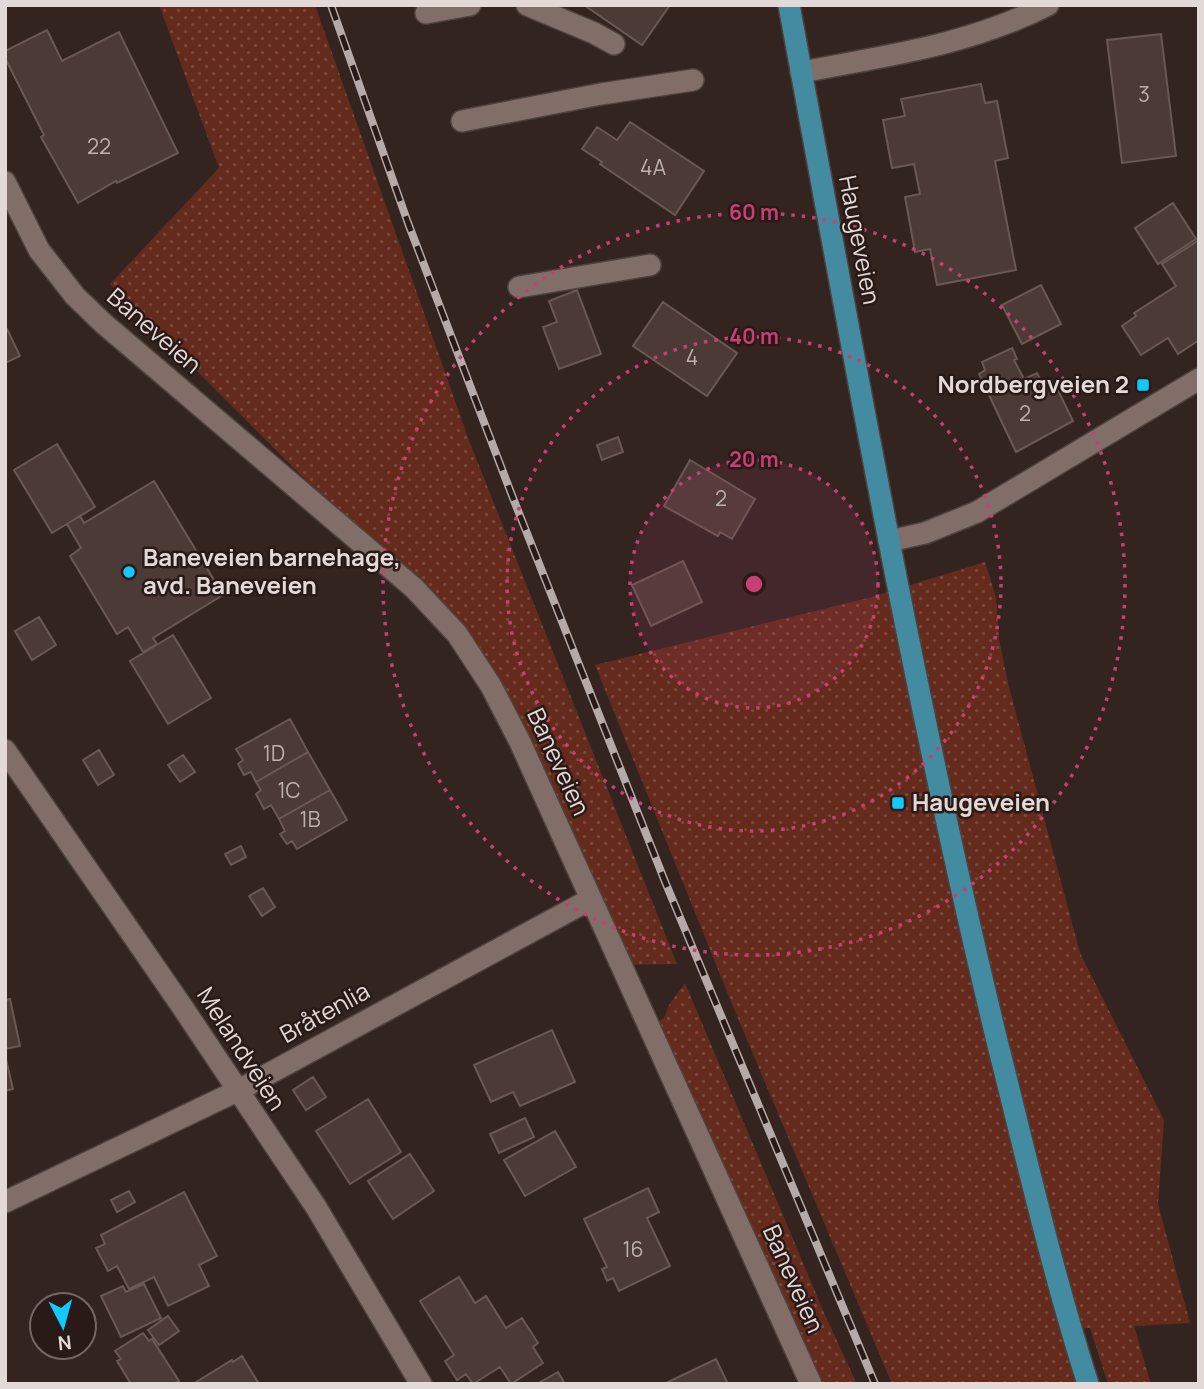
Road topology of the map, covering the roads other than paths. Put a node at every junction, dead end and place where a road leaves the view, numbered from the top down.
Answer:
1 (470, 5) edge
2 (527, 5) edge
3 (789, 5) edge
4 (1046, 6) edge
5 (426, 13) dead end
6 (614, 44) dead end
7 (801, 72) junction
8 (693, 80) dead end
9 (462, 121) dead end
10 (5, 181) edge
11 (650, 265) dead end
12 (519, 287) dead end
13 (1199, 379) edge
14 (889, 541) junction
15 (5, 750) edge
16 (591, 899) junction
17 (237, 1091) junction
18 (5, 1202) edge
19 (421, 1384) edge
20 (811, 1384) edge
21 (1088, 1384) edge

1 - 5 street
2 - 6 street
3 - 7 main road, Haugeveien
4 - 7 street
7 - 14 main road, Haugeveien
8 - 9 street
10 - 16 street, Baneveien
11 - 12 street
13 - 14 street
14 - 21 main road, Haugeveien
15 - 17 street, Melandveien
16 - 17 street, Bråtenlia
16 - 20 street, Baneveien
17 - 18 street, Bråtenlia
17 - 19 street, Melandveien

